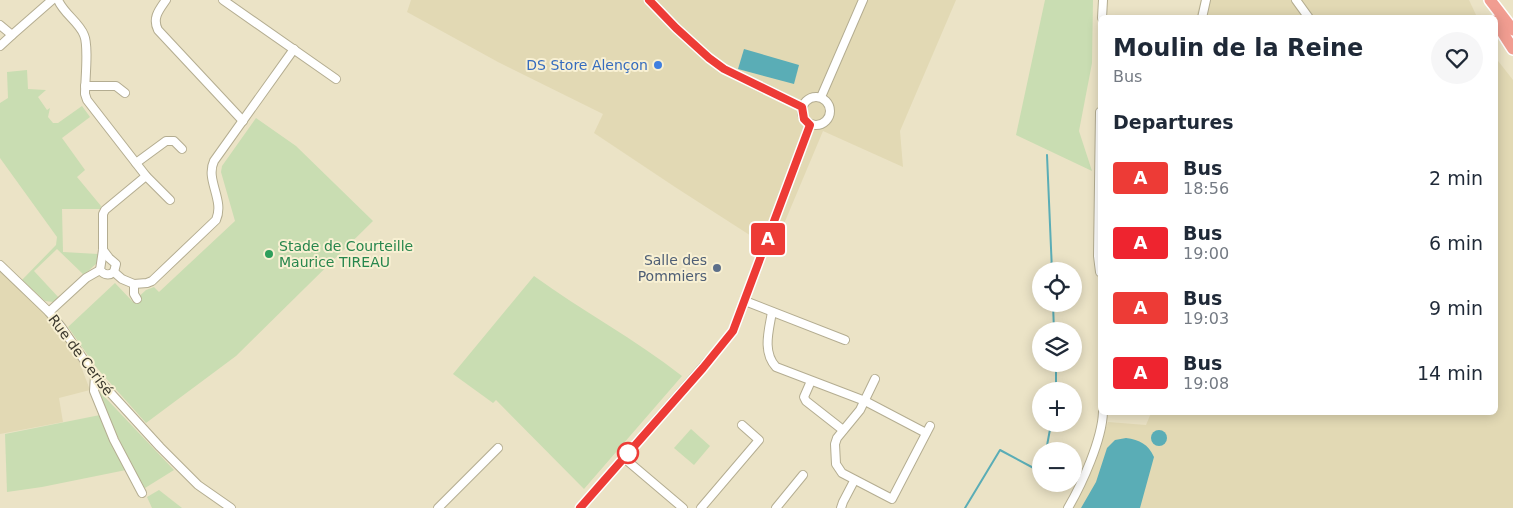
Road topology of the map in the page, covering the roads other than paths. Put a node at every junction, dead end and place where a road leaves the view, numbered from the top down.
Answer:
1 (52, 0) edge
2 (58, 0) edge
3 (166, 0) edge
4 (223, 0) edge
5 (649, 0) edge
6 (863, 0) edge
7 (1103, 0) edge
8 (1206, 0) edge
9 (1296, 0) edge
10 (1485, 0) edge
11 (1490, 0) edge
12 (1102, 15) edge
13 (1203, 15) edge
14 (1307, 15) edge
15 (1492, 15) edge
16 (0, 25) edge
17 (1498, 25) edge
18 (1513, 30) edge
19 (12, 35) junction
20 (0, 46) edge
21 (294, 49) junction
22 (1513, 49) edge
23 (336, 79) dead end
24 (85, 86) junction
25 (125, 93) dead end
26 (821, 97) junction
27 (802, 107) junction
28 (243, 121) junction
29 (810, 125) junction
30 (182, 150) dead end
31 (136, 163) junction
32 (146, 176) junction
33 (170, 200) dead end
34 (103, 250) junction
35 (109, 258) junction
36 (0, 265) edge
37 (101, 266) junction
38 (114, 272) junction
39 (134, 284) junction
40 (137, 298) dead end
41 (745, 300) junction
42 (50, 312) junction
43 (772, 312) junction
44 (845, 340) dead end
45 (95, 376) junction
46 (875, 379) dead end
47 (811, 381) junction
48 (865, 401) junction
49 (1103, 415) edge
50 (742, 425) dead end
51 (843, 430) junction
52 (498, 448) dead end
53 (624, 458) junction
54 (803, 475) dead end
55 (854, 481) junction
56 (142, 492) dead end
57 (441, 507) edge
58 (231, 508) edge
59 (580, 508) edge
60 (684, 508) edge
61 (701, 508) edge
62 (776, 508) edge
63 (842, 508) edge
64 (1068, 508) edge

1 - 19 street
2 - 24 street
3 - 28 street
4 - 21 street
5 - 27 street
6 - 26 street
7 - 12 street
8 - 13 street
9 - 14 street
10 - 15 highway
11 - 18 highway
16 - 19 street
17 - 22 highway
19 - 20 street
21 - 23 street
21 - 28 street
24 - 25 street
24 - 31 street
26 - 27 street
26 - 29 street
27 - 29 street
28 - 39 street
29 - 41 street
30 - 31 street
31 - 32 street
32 - 33 street
32 - 34 street
34 - 35 street
34 - 37 street
35 - 37 street
35 - 38 street
36 - 42 street, Rue de Cerisé
37 - 38 street
37 - 42 street
38 - 39 street
39 - 40 street
41 - 43 street
41 - 53 street
42 - 45 street, Rue de Cerisé
43 - 44 street
43 - 47 street
45 - 56 street
45 - 58 street, Rue de Cerisé
46 - 48 street
47 - 48 street
47 - 51 street
48 - 51 street
48 - 55 street
49 - 64 street
50 - 61 street
51 - 55 street
52 - 57 street
53 - 59 street
53 - 60 street
54 - 62 street
55 - 63 street

